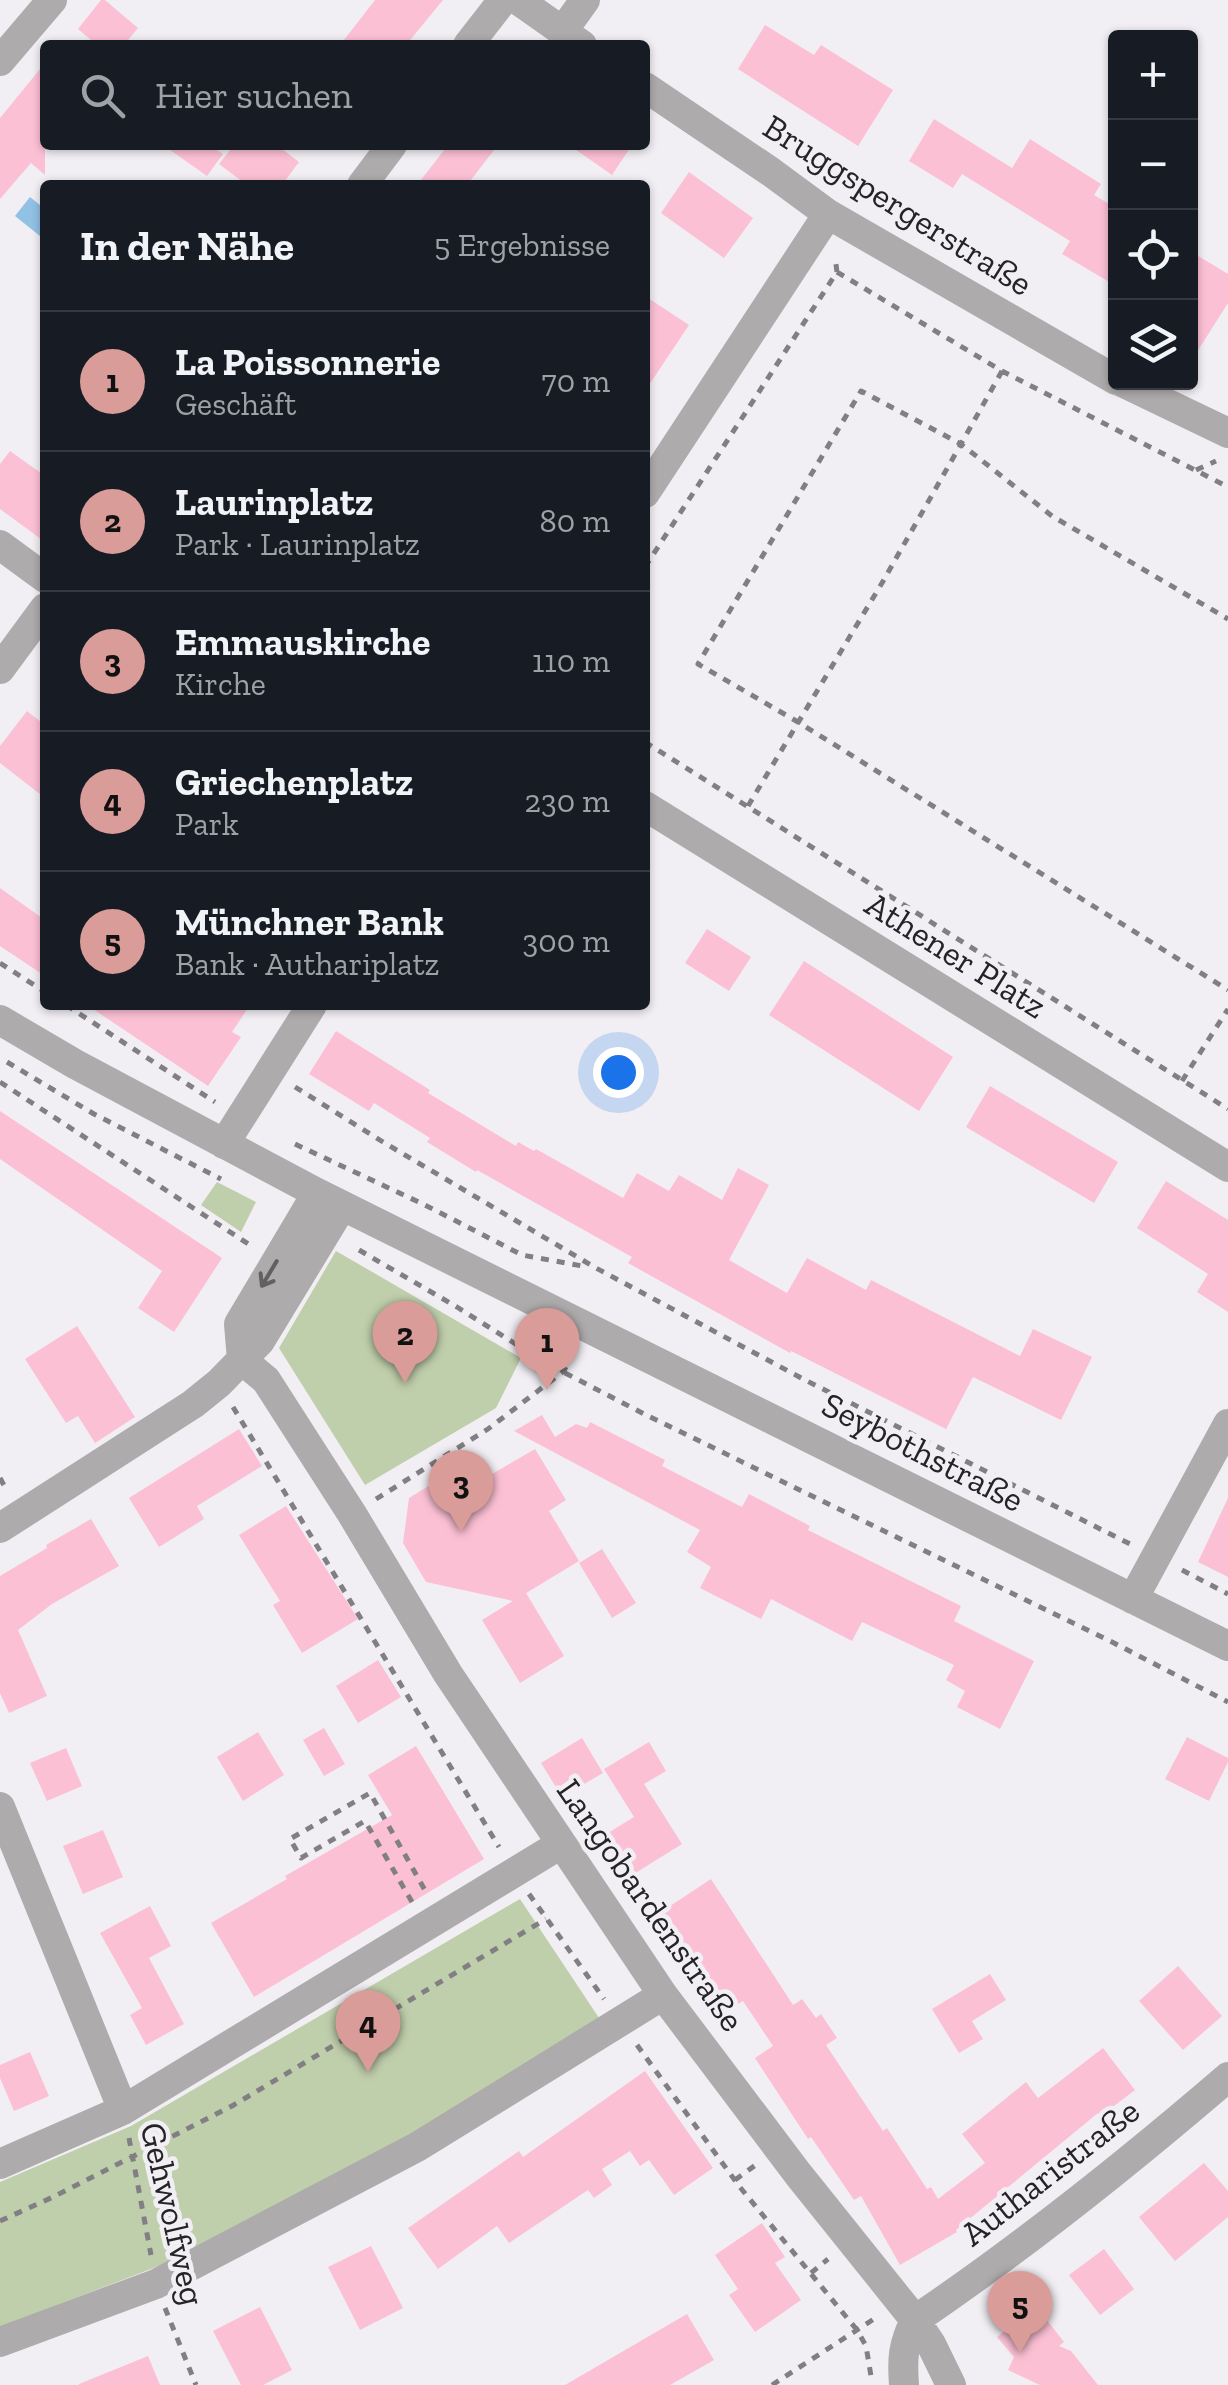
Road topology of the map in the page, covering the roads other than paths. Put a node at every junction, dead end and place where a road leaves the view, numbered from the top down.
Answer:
1 (52, 0) edge
2 (504, 0) edge
3 (518, 0) edge
4 (585, 0) edge
5 (572, 38) edge
6 (472, 40) edge
7 (0, 61) edge
8 (650, 90) edge
9 (388, 150) edge
10 (366, 180) edge
11 (828, 214) junction
12 (1108, 375) edge
13 (1138, 390) edge
14 (1228, 433) edge
15 (650, 485) edge
16 (0, 545) edge
17 (40, 574) edge
18 (40, 615) edge
19 (0, 669) edge
20 (650, 809) edge
21 (309, 1010) edge
22 (0, 1020) edge
23 (224, 1144) junction
24 (1228, 1167) edge
25 (329, 1210) junction
26 (242, 1360) junction
27 (1228, 1424) edge
28 (0, 1528) edge
29 (1133, 1599) junction
30 (1228, 1646) edge
31 (0, 1807) edge
32 (561, 1844) junction
33 (663, 1995) junction
34 (1228, 2077) edge
35 (123, 2110) junction
36 (0, 2164) edge
37 (907, 2311) junction
38 (0, 2342) edge
39 (904, 2385) edge
40 (950, 2385) edge

1 - 7 street
2 - 6 street
3 - 5 street
4 - 5 street
8 - 11 street, Bruggspergerstraße
9 - 10 street
11 - 12 street, Bruggspergerstraße
11 - 15 street
13 - 14 street, Bruggspergerstraße
16 - 17 street
18 - 19 street
20 - 24 street, Athener Platz
21 - 23 street
22 - 23 street, Seybothstraße
23 - 25 street, Seybothstraße
25 - 26 street
25 -> 26 street
25 - 29 street, Seybothstraße
26 - 28 street
26 - 32 street, Langobardenstraße
27 - 29 street
29 - 30 street, Seybothstraße
31 - 35 street
32 - 33 street, Langobardenstraße
32 - 35 street
33 - 37 street, Langobardenstraße
33 - 38 street
34 - 37 street, Autharistraße
35 - 36 street
37 - 39 street
37 - 40 street, Langobardenstraße

